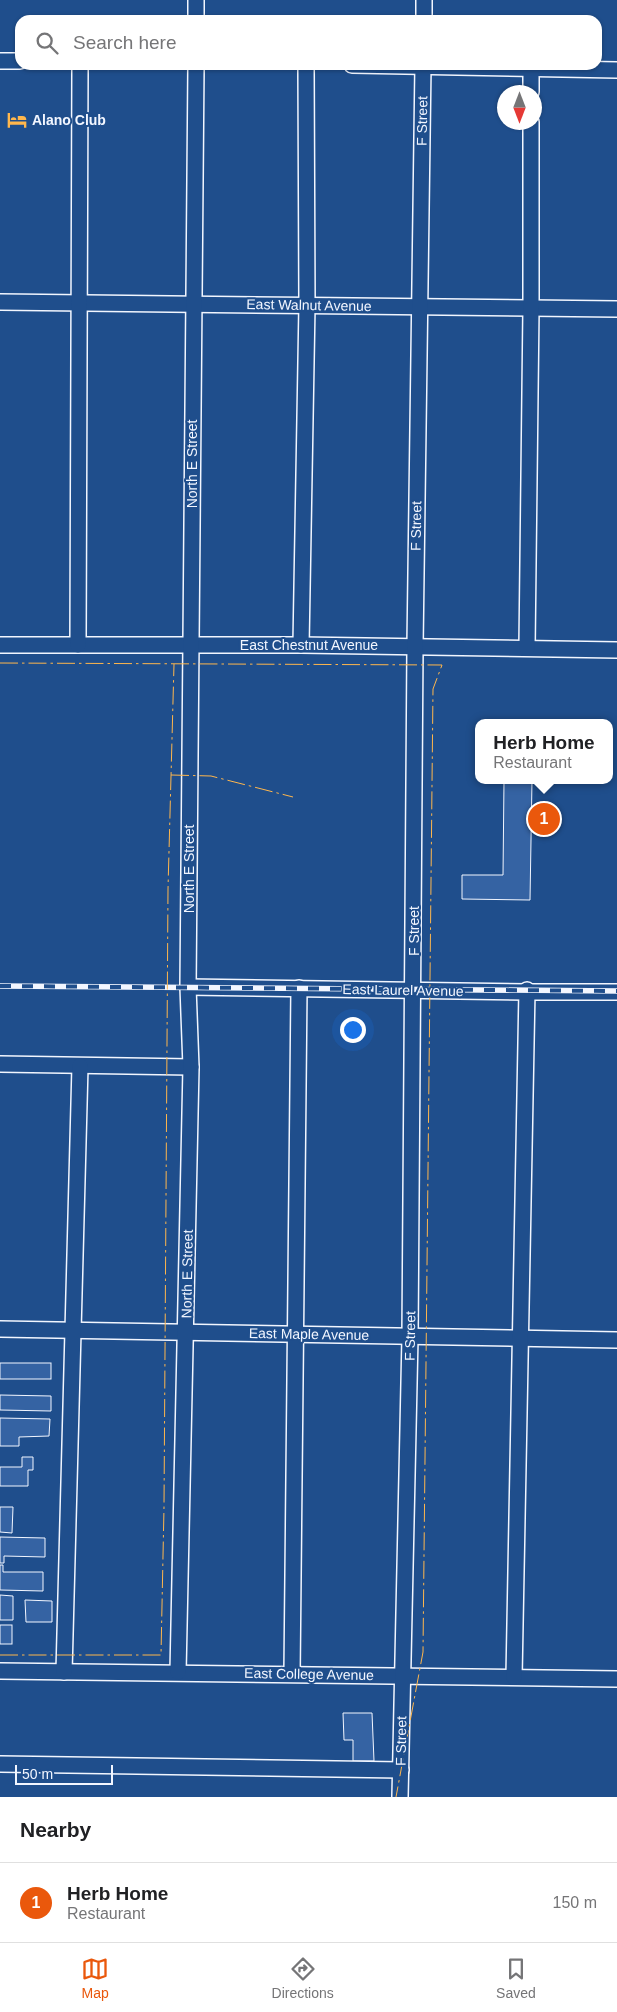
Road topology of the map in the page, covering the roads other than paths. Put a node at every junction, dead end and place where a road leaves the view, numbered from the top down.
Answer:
1 (196, 0) edge
2 (424, 0) edge
3 (196, 15) edge
4 (424, 15) edge
5 (0, 61) edge
6 (15, 61) edge
7 (80, 70) edge
8 (196, 70) edge
9 (306, 70) edge
10 (423, 70) edge
11 (531, 70) edge
12 (602, 70) edge
13 (617, 70) edge
14 (531, 85) edge
15 (531, 130) edge
16 (0, 302) edge
17 (79, 303) junction
18 (193, 303) junction
19 (307, 305) junction
20 (419, 308) junction
21 (531, 308) junction
22 (617, 309) edge
23 (190, 644) junction
24 (0, 645) edge
25 (78, 645) junction
26 (301, 645) junction
27 (415, 646) junction
28 (527, 648) junction
29 (617, 650) edge
30 (188, 987) junction
31 (299, 988) junction
32 (413, 989) junction
33 (527, 991) junction
34 (617, 992) edge
35 (0, 1064) edge
36 (80, 1066) junction
37 (191, 1068) junction
38 (0, 1329) edge
39 (72, 1331) junction
40 (186, 1333) junction
41 (294, 1333) junction
42 (410, 1336) junction
43 (520, 1338) junction
44 (617, 1340) edge
45 (0, 1671) edge
46 (64, 1672) junction
47 (178, 1672) junction
48 (292, 1674) junction
49 (403, 1675) junction
50 (514, 1677) junction
51 (617, 1679) edge
52 (0, 1764) edge
53 (401, 1770) junction
54 (400, 1797) edge

1 - 3 street
2 - 4 street
5 - 6 street
7 - 17 street
8 - 18 street, North E Street
9 - 19 street
10 - 20 street, F Street
11 - 14 street
12 - 13 street
15 - 21 street
16 - 17 street, East Walnut Avenue
17 - 18 street, East Walnut Avenue
17 - 25 street
18 - 19 street, East Walnut Avenue
18 - 23 street, North E Street
19 - 20 street, East Walnut Avenue
19 - 26 street
20 - 21 street, East Walnut Avenue
20 - 27 street, F Street
21 - 22 street, East Walnut Avenue
21 - 28 street
23 - 25 street, East Chestnut Avenue
23 - 26 street, East Chestnut Avenue
23 - 30 street, North E Street
24 - 25 street, East Chestnut Avenue
26 - 27 street, East Chestnut Avenue
27 - 28 street, East Chestnut Avenue
27 - 32 street, F Street
28 - 29 street, East Chestnut Avenue
30 - 31 street, East Laurel Avenue
30 - 37 street, North E Street
31 - 32 street, East Laurel Avenue
31 - 41 street
32 - 33 street, East Laurel Avenue
32 - 42 street, F Street
33 - 34 street, East Laurel Avenue
33 - 43 street
35 - 36 street
36 - 37 street
36 - 39 street
37 - 40 street, North E Street
38 - 39 street, East Maple Avenue
39 - 40 street, East Maple Avenue
39 - 46 street
40 - 41 street, East Maple Avenue
40 - 47 street, North E Street
41 - 42 street, East Maple Avenue
41 - 48 street
42 - 43 street, East Maple Avenue
42 - 49 street, F Street
43 - 44 street, East Maple Avenue
43 - 50 street
45 - 46 street, East College Avenue
46 - 47 street, East College Avenue
47 - 48 street, East College Avenue
48 - 49 street, East College Avenue
49 - 50 street, East College Avenue
49 - 53 street, F Street
50 - 51 street, East College Avenue
52 - 53 street
53 - 54 street, F Street

